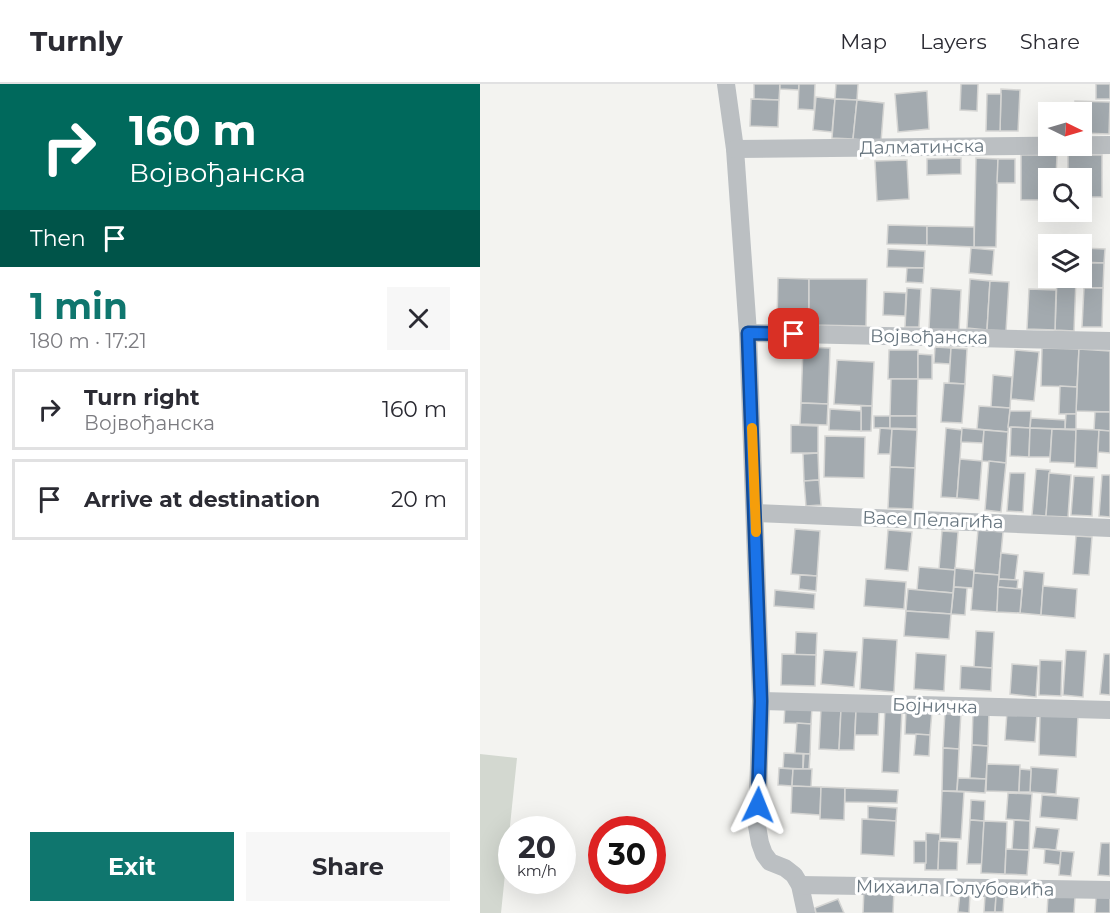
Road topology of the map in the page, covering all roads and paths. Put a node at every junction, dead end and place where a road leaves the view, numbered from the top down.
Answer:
1 (726, 84) edge
2 (1110, 145) edge
3 (735, 149) junction
4 (748, 333) junction
5 (1110, 342) edge
6 (755, 513) junction
7 (1110, 528) edge
8 (761, 701) junction
9 (1110, 710) edge
10 (800, 885) junction
11 (1110, 891) edge
12 (806, 913) edge

1 - 3 street
2 - 3 street, Далматинска
3 - 4 street
4 - 5 street, Војвођанска
4 - 6 street
6 - 7 street, Васе Пелагића
6 - 8 street
8 - 9 street, Бојничка
8 - 10 street
10 - 11 street, Михаила Голубовића
10 - 12 street

